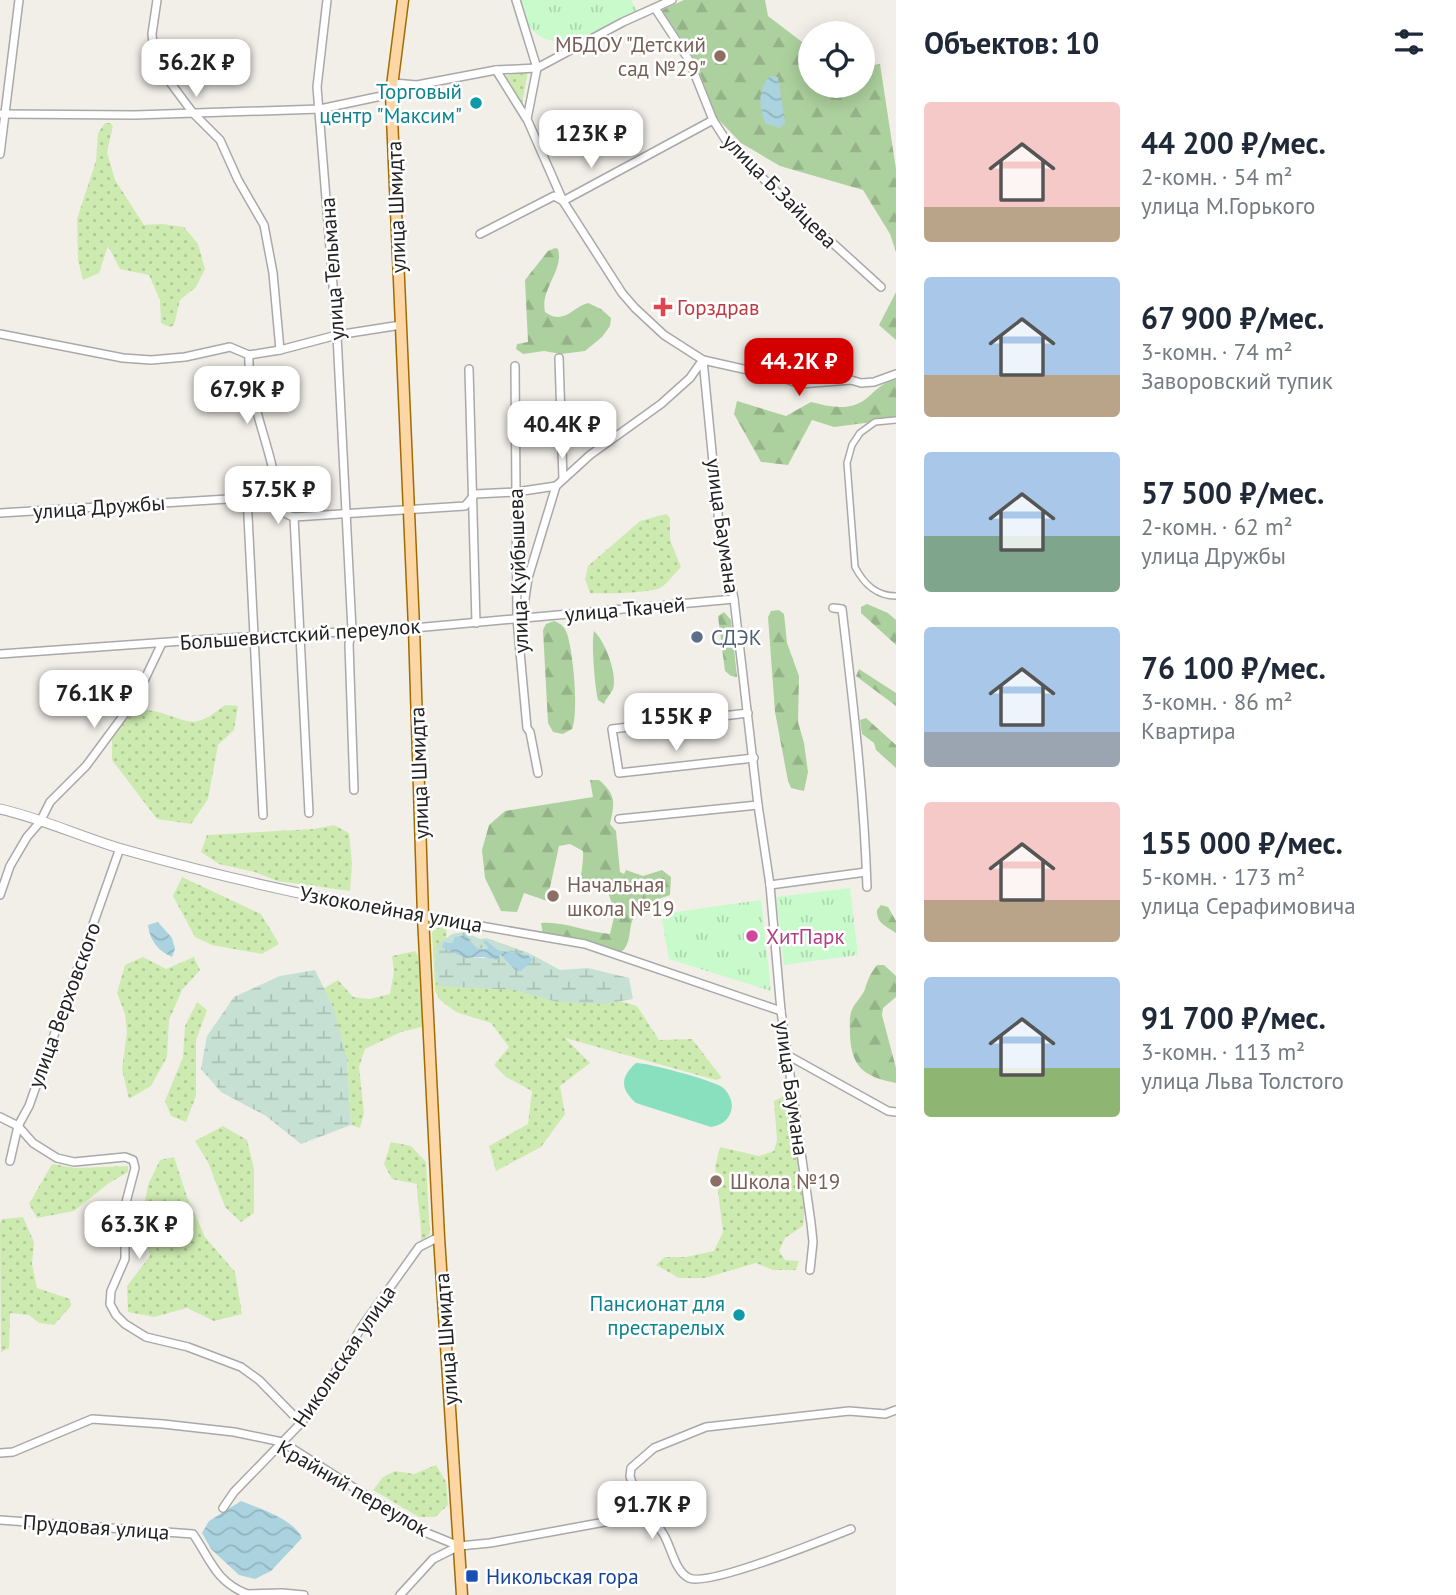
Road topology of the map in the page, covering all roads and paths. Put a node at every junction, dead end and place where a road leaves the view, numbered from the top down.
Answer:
1 (19, 0) edge
2 (158, 0) edge
3 (327, 0) edge
4 (403, 0) edge
5 (516, 0) edge
6 (672, 0) edge
7 (655, 8) junction
8 (537, 68) junction
9 (496, 70) junction
10 (392, 89) junction
11 (320, 109) junction
12 (193, 113) junction
13 (2, 114) edge
14 (527, 119) junction
15 (713, 120) junction
16 (0, 154) edge
17 (563, 201) junction
18 (480, 234) dead end
19 (881, 287) dead end
20 (401, 325) junction
21 (0, 334) edge
22 (337, 335) junction
23 (280, 350) junction
24 (249, 355) junction
25 (559, 358) dead end
26 (703, 360) junction
27 (514, 366) dead end
28 (469, 369) dead end
29 (896, 374) edge
30 (896, 420) edge
31 (563, 479) junction
32 (556, 486) junction
33 (516, 492) junction
34 (277, 495) junction
35 (247, 496) junction
36 (472, 497) junction
37 (410, 510) junction
38 (348, 512) junction
39 (0, 513) edge
40 (294, 517) junction
41 (896, 596) edge
42 (734, 599) junction
43 (833, 608) dead end
44 (520, 619) junction
45 (476, 622) junction
46 (414, 628) junction
47 (352, 630) junction
48 (255, 636) junction
49 (299, 636) junction
50 (162, 643) junction
51 (0, 654) edge
52 (748, 713) junction
53 (754, 758) junction
54 (538, 773) dead end
55 (354, 789) dead end
56 (758, 806) junction
57 (0, 809) edge
58 (309, 813) dead end
59 (263, 815) dead end
60 (619, 819) dead end
61 (40, 822) junction
62 (120, 848) junction
63 (866, 872) junction
64 (770, 885) junction
65 (867, 887) dead end
66 (0, 895) edge
67 (424, 916) junction
68 (781, 1011) junction
69 (789, 1056) junction
70 (896, 1112) edge
71 (0, 1117) edge
72 (18, 1126) junction
73 (10, 1161) dead end
74 (439, 1237) junction
75 (810, 1270) dead end
76 (896, 1410) edge
77 (301, 1423) junction
78 (282, 1442) junction
79 (0, 1453) edge
80 (638, 1503) junction
81 (222, 1508) dead end
82 (0, 1520) edge
83 (851, 1529) dead end
84 (459, 1546) junction
85 (244, 1594) edge
86 (282, 1594) edge
87 (304, 1595) edge
88 (400, 1595) edge
89 (462, 1595) edge

1 - 13 street
2 - 12 street
3 - 11 street, улица Тельмана
4 - 10 main road, улица Шмидта
5 - 8 street
6 - 7 street
7 - 8 street
7 - 15 street, улица Б.Зайцева
8 - 9 street
8 - 14 street
9 - 10 street
9 - 14 street
10 - 11 street
10 - 20 main road, улица Шмидта
11 - 12 street
11 - 22 street, улица Тельмана
12 - 13 street
12 - 23 street
13 - 16 street
14 - 17 street
15 - 17 street
15 - 19 street, улица Б.Зайцева
17 - 18 street
17 - 26 street
20 - 22 street
20 - 37 main road, улица Шмидта
21 - 24 street
22 - 23 street
22 - 38 street, улица Тельмана
23 - 24 street
24 - 34 street
25 - 31 street
26 - 29 street
26 - 31 street
26 - 42 street, улица Баумана
27 - 33 street, улица Куйбышева
28 - 36 street
30 - 41 street
31 - 32 street
32 - 33 street
32 - 44 street
33 - 36 street
33 - 44 street, улица Куйбышева
34 - 35 street, улица Дружбы
34 - 40 street
35 - 39 street, улица Дружбы
35 - 48 street
36 - 37 street
36 - 45 street
37 - 38 street
37 - 46 main road, улица Шмидта
38 - 40 street
38 - 47 street, улица Тельмана
40 - 49 street
42 - 44 street, улица Ткачей
42 - 52 street, улица Баумана
43 - 63 street
44 - 45 street, Большевистский переулок
44 - 54 street, улица Куйбышева
45 - 46 street, Большевистский переулок
46 - 47 street, Большевистский переулок
46 - 67 main road, улица Шмидта
47 - 49 street, Большевистский переулок
47 - 55 street, улица Тельмана
48 - 49 street, Большевистский переулок
48 - 50 street, Большевистский переулок
48 - 59 street
49 - 58 street
50 - 51 street, Большевистский переулок
50 - 61 street
52 - 53 street, улица Баумана
52 - 53 street
53 - 56 street, улица Баумана
56 - 60 street
56 - 64 street, улица Баумана
57 - 61 street, Узкоколейная улица
61 - 62 street, Узкоколейная улица
61 - 66 street
62 - 67 street, Узкоколейная улица
62 - 72 street, улица Верховского
63 - 64 street
63 - 65 street
64 - 68 street, улица Баумана
67 - 68 street, Узкоколейная улица
67 - 74 main road, улица Шмидта
68 - 69 street, улица Баумана
69 - 70 street
69 - 75 street, улица Баумана
71 - 72 street
72 - 73 street, улица Верховского
72 - 77 street
74 - 77 street, Никольская улица
74 - 84 main road, улица Шмидта
76 - 80 street
77 - 78 street, Никольская улица
78 - 79 street, Крайний переулок
78 - 81 street, Никольская улица
78 - 84 street, Крайний переулок
80 - 83 street
80 - 84 street
82 - 85 street, Прудовая улица
84 - 88 street
84 - 89 main road, улица Шмидта
85 - 86 street
86 - 87 street

